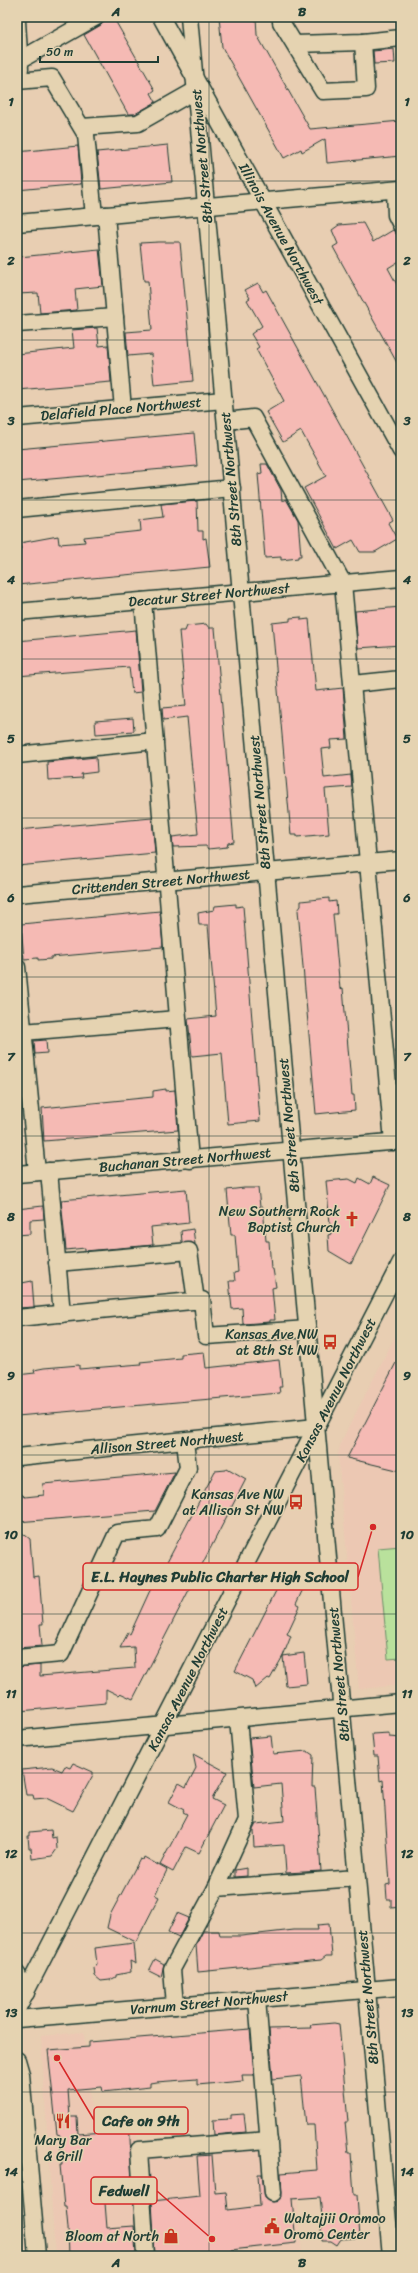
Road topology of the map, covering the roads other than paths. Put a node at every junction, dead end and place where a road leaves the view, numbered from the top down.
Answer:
1 (96, 17) edge
2 (161, 17) edge
3 (190, 17) edge
4 (281, 17) edge
5 (17, 21) edge
6 (401, 38) edge
7 (363, 42) junction
8 (295, 44) junction
9 (20, 60) junction
10 (19, 81) edge
11 (196, 84) junction
12 (82, 127) junction
13 (398, 190) edge
14 (262, 201) junction
15 (206, 206) junction
16 (100, 215) junction
17 (17, 223) edge
18 (401, 225) edge
19 (115, 317) junction
20 (17, 324) edge
21 (224, 400) junction
22 (123, 409) junction
23 (17, 418) edge
24 (226, 421) junction
25 (401, 451) edge
26 (232, 488) junction
27 (17, 509) edge
28 (401, 578) edge
29 (343, 583) junction
30 (241, 592) junction
31 (143, 601) junction
32 (17, 612) edge
33 (401, 679) edge
34 (352, 684) junction
35 (155, 741) junction
36 (17, 755) edge
37 (401, 860) edge
38 (369, 863) junction
39 (266, 873) junction
40 (168, 881) junction
41 (17, 894) edge
42 (17, 968) edge
43 (178, 1019) junction
44 (23, 1032) junction
45 (397, 1142) edge
46 (292, 1151) junction
47 (190, 1160) junction
48 (43, 1172) junction
49 (17, 1174) edge
50 (401, 1262) edge
51 (57, 1263) junction
52 (196, 1301) junction
53 (62, 1314) junction
54 (17, 1318) edge
55 (308, 1329) junction
56 (316, 1427) junction
57 (185, 1440) junction
58 (17, 1457) edge
59 (17, 1658) edge
60 (401, 1703) edge
61 (342, 1709) junction
62 (238, 1719) junction
63 (163, 1726) junction
64 (17, 1739) edge
65 (357, 1878) junction
66 (216, 1888) junction
67 (17, 1974) edge
68 (401, 1987) edge
69 (367, 1990) junction
70 (26, 1993) junction
71 (257, 1999) junction
72 (175, 2006) junction
73 (17, 2009) edge
74 (17, 2019) edge
75 (17, 2060) edge
76 (268, 2140) junction
77 (24, 2180) edge
78 (273, 2192) dead end
79 (37, 2256) edge
80 (146, 2256) edge
81 (391, 2256) edge

1 - 9 street
2 - 11 street, Illinois Avenue Northwest
3 - 11 street, 8th Street Northwest
4 - 8 street
5 - 9 street
6 - 7 street
7 - 8 street
7 - 8 street
9 - 10 street
10 - 12 street
11 - 12 street
11 - 14 street, Illinois Avenue Northwest
11 - 15 street, 8th Street Northwest
12 - 16 street
13 - 14 street
13 - 18 street
14 - 15 street
14 - 25 street, Illinois Avenue Northwest
15 - 16 street
15 - 21 street, 8th Street Northwest
16 - 17 street
16 - 19 street
19 - 20 street
19 - 22 street
21 - 22 street, Delafield Place Northwest
21 - 24 street, 8th Street Northwest
22 - 23 street, Delafield Place Northwest
24 - 26 street, 8th Street Northwest
24 - 29 street
26 - 27 street
26 - 30 street, 8th Street Northwest
28 - 29 street, Decatur Street Northwest
29 - 30 street, Decatur Street Northwest
29 - 34 street
30 - 31 street, Decatur Street Northwest
30 - 39 street, 8th Street Northwest
31 - 32 street, Decatur Street Northwest
31 - 35 street
33 - 34 street
34 - 38 street
35 - 36 street
35 - 40 street
37 - 38 street, Crittenden Street Northwest
38 - 39 street, Crittenden Street Northwest
38 - 45 street
39 - 40 street, Crittenden Street Northwest
39 - 46 street, 8th Street Northwest
40 - 41 street, Crittenden Street Northwest
40 - 43 street
42 - 44 street
43 - 44 street
43 - 47 street
44 - 48 street
45 - 46 street, Buchanan Street Northwest
46 - 47 street, Buchanan Street Northwest
46 - 55 street, 8th Street Northwest
47 - 48 street, Buchanan Street Northwest
48 - 49 street, Buchanan Street Northwest
48 - 51 street
50 - 56 street, Kansas Avenue Northwest
51 - 52 street
51 - 53 street
52 - 53 street
52 - 55 street
53 - 54 street
55 - 56 street, 8th Street Northwest
56 - 57 street, Allison Street Northwest
56 - 61 street, 8th Street Northwest
56 - 63 street, Kansas Avenue Northwest
57 - 58 street, Allison Street Northwest
57 - 59 street
60 - 61 street
61 - 62 street
61 - 65 street, 8th Street Northwest
62 - 63 street
62 - 66 street
63 - 64 street
63 - 70 street, Kansas Avenue Northwest
65 - 66 street
65 - 69 street, 8th Street Northwest
66 - 72 street
67 - 70 street
68 - 69 street, Varnum Street Northwest
69 - 71 street, Varnum Street Northwest
69 - 81 street, 8th Street Northwest
70 - 73 street, Kansas Avenue Northwest
71 - 72 street, Varnum Street Northwest
71 - 76 street
72 - 74 street, Varnum Street Northwest
75 - 77 street
76 - 78 street
76 - 80 street
77 - 79 street

